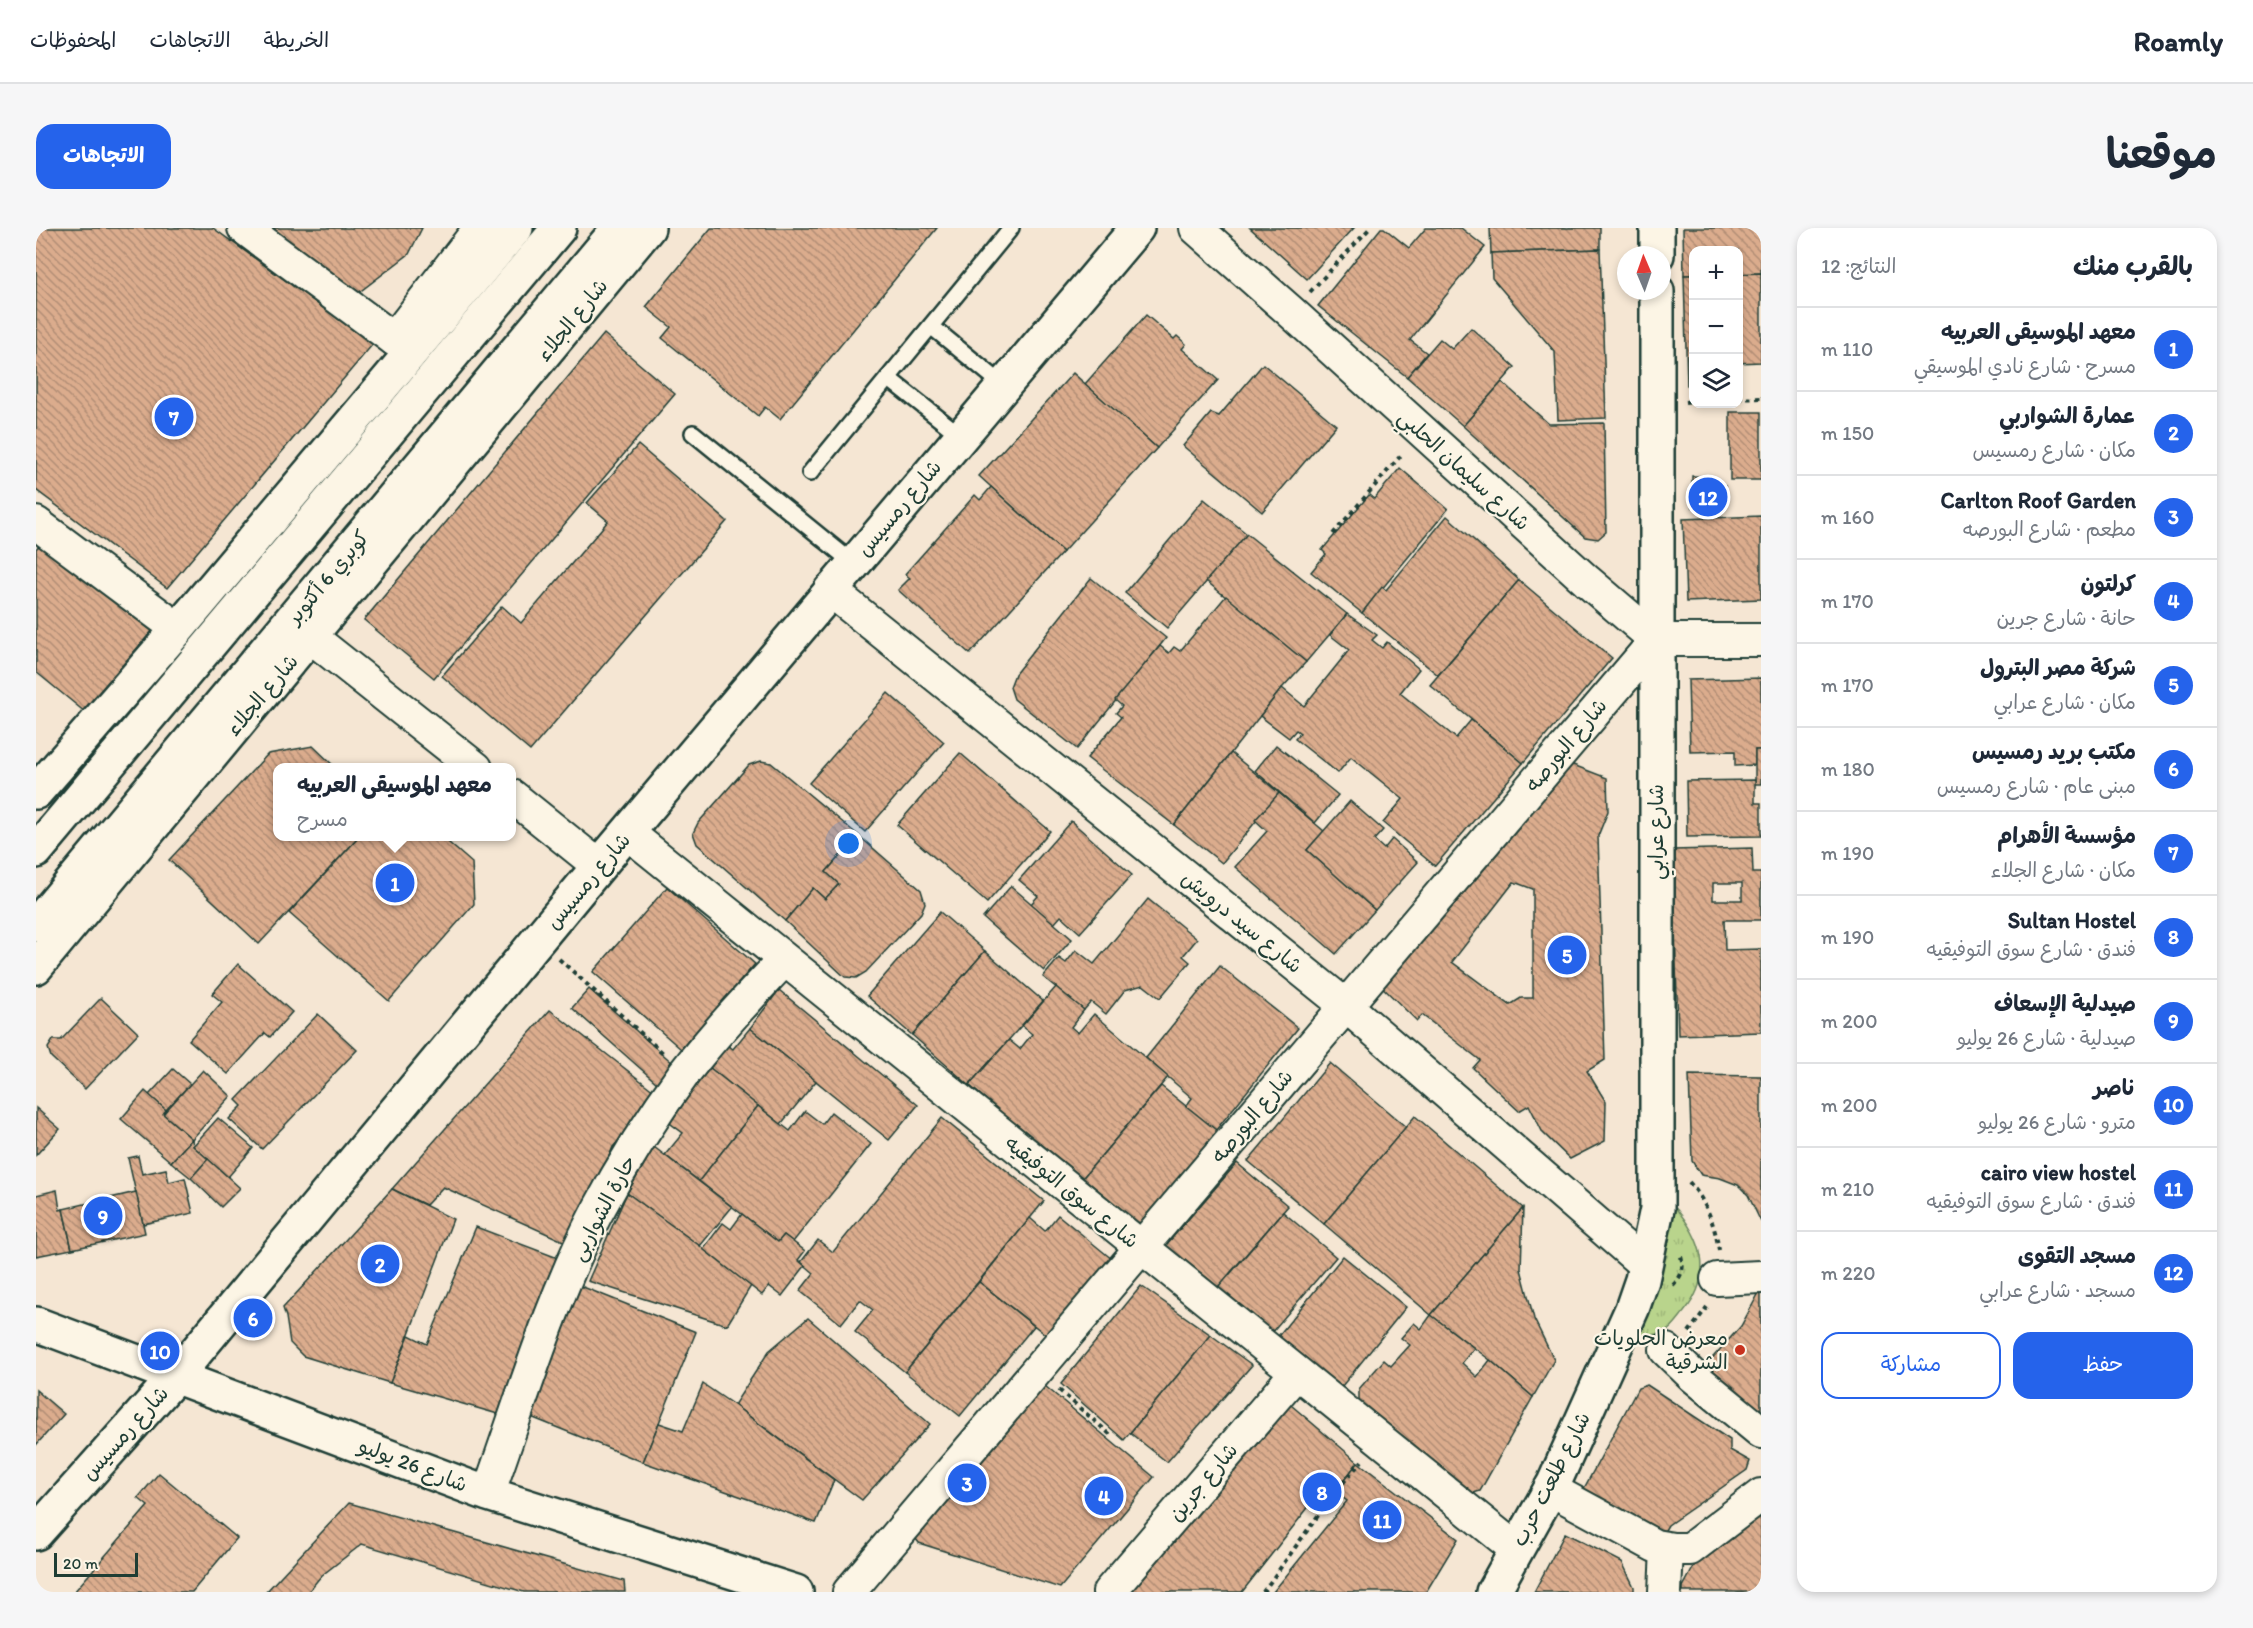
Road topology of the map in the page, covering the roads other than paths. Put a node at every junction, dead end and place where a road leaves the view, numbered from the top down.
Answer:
1 (244, 228) edge
2 (480, 228) edge
3 (516, 228) edge
4 (559, 228) edge
5 (619, 228) edge
6 (648, 228) edge
7 (1011, 228) edge
8 (1137, 228) edge
9 (1196, 228) edge
10 (1657, 228) edge
11 (1657, 246) edge
12 (1657, 300) edge
13 (931, 326) junction
14 (402, 345) junction
15 (888, 378) junction
16 (1004, 386) junction
17 (693, 433) dead end
18 (961, 436) junction
19 (810, 473) dead end
20 (36, 523) edge
21 (853, 563) junction
22 (830, 590) junction
23 (178, 629) junction
24 (311, 637) junction
25 (1656, 640) junction
26 (1761, 640) edge
27 (470, 763) edge
28 (36, 792) edge
29 (516, 799) edge
30 (628, 833) junction
31 (36, 851) edge
32 (599, 866) junction
33 (36, 925) edge
34 (784, 960) junction
35 (36, 967) edge
36 (1345, 1005) junction
37 (1141, 1247) junction
38 (1645, 1265) junction
39 (1761, 1276) edge
40 (1717, 1280) dead end
41 (36, 1324) edge
42 (1666, 1350) dead end
43 (1606, 1364) joint
44 (1296, 1372) junction
45 (176, 1376) junction
46 (1761, 1432) edge
47 (1550, 1489) junction
48 (488, 1494) junction
49 (1761, 1495) edge
50 (36, 1533) edge
51 (1516, 1549) junction
52 (1667, 1549) junction
53 (796, 1592) edge
54 (849, 1592) edge
55 (1109, 1592) edge
56 (1493, 1592) edge
57 (1665, 1592) edge

1 - 14 street
2 - 14 street
3 - 14 main road
4 - 31 main road
5 - 33 main road, كوبري 6 أكتوبر
6 - 24 main road, شارع الجلاء
7 - 13 lane
8 - 16 main road, شارع رمسيس
9 - 25 street, شارع سليمان الحلبي
10 - 11 main road
12 - 25 main road, شارع عرابي
13 - 15 lane
13 - 16 lane
14 - 23 main road
15 - 18 lane
15 - 19 lane
16 - 18 main road, شارع رمسيس
17 - 21 lane
18 - 21 main road, شارع رمسيس
20 - 23 street
21 - 22 main road, شارع رمسيس
22 - 30 main road, شارع رمسيس
22 - 36 street, شارع سيد درويش
23 - 28 main road
24 - 27 street
24 - 35 main road, شارع الجلاء
25 - 26 street
25 - 36 street, شارع البورصه
25 - 38 main road, شارع عرابي
29 - 32 street
30 - 32 main road, شارع رمسيس
30 - 34 street, شارع سوق التوفيقيه
32 - 45 main road, شارع رمسيس
34 - 37 street, شارع سوق التوفيقيه
34 - 48 street, حارة الشواربى
36 - 37 street, شارع البورصه
36 - 38 street, شارع سيد درويش
37 - 44 street, شارع سوق التوفيقيه
37 - 54 street, شارع البورصه
38 - 43 main road, شارع عرابي
39 - 40 street
41 - 45 main road, شارع 26 يوليو
42 - 46 street
43 - 47 main road, شارع طلعت حرب
44 - 51 street, شارع سوق التوفيقيه
44 - 55 street, شارع جرين
45 - 48 main road, شارع 26 يوليو
45 - 50 main road, شارع رمسيس
47 - 51 main road, شارع طلعت حرب
47 - 52 street
48 - 53 main road, شارع 26 يوليو
49 - 52 street
51 - 56 main road, شارع طلعت حرب
52 - 57 street

